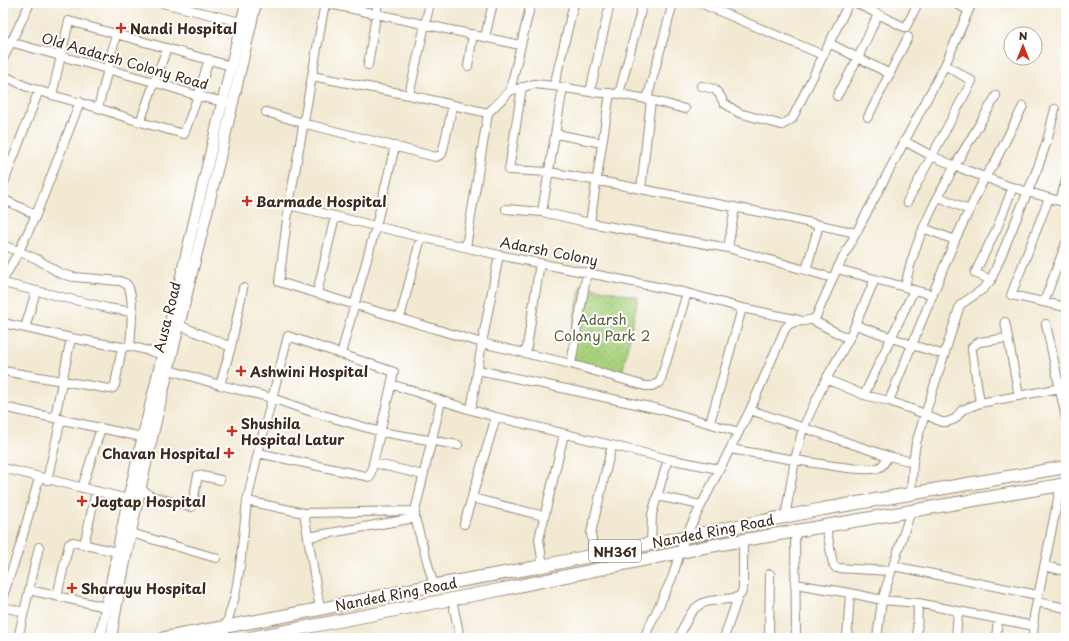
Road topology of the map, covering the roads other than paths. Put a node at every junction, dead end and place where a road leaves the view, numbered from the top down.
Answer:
1 (30, 3) edge
2 (162, 3) edge
3 (246, 3) edge
4 (256, 3) edge
5 (325, 3) edge
6 (378, 3) edge
7 (430, 3) edge
8 (492, 3) edge
9 (530, 3) edge
10 (574, 3) edge
11 (610, 3) edge
12 (643, 3) edge
13 (673, 3) edge
14 (700, 3) edge
15 (849, 3) edge
16 (856, 3) edge
17 (918, 3) edge
18 (955, 3) edge
19 (970, 7) edge
20 (376, 14) junction
21 (878, 14) junction
22 (242, 22) junction
23 (425, 24) junction
24 (116, 34) junction
25 (473, 34) junction
26 (485, 37) junction
27 (908, 37) dead end
28 (7, 41) edge
29 (829, 43) junction
30 (520, 45) junction
31 (167, 48) junction
32 (823, 55) junction
33 (61, 56) junction
34 (858, 58) junction
35 (3, 59) edge
36 (209, 60) junction
37 (368, 65) dead end
38 (945, 65) junction
39 (231, 66) junction
40 (468, 66) dead end
41 (108, 69) junction
42 (890, 74) junction
43 (3, 75) edge
44 (312, 76) junction
45 (154, 82) junction
46 (522, 86) junction
47 (554, 86) junction
48 (701, 86) dead end
49 (563, 87) junction
50 (39, 90) junction
51 (510, 91) junction
52 (590, 92) junction
53 (610, 93) junction
54 (619, 94) junction
55 (52, 95) junction
56 (409, 95) junction
57 (198, 96) junction
58 (837, 96) dead end
59 (996, 96) dead end
60 (649, 100) junction
61 (80, 102) junction
62 (228, 103) junction
63 (453, 105) junction
64 (1023, 106) dead end
65 (98, 108) junction
66 (685, 109) dead end
67 (1055, 109) dead end
68 (266, 112) dead end
69 (488, 113) junction
70 (868, 117) dead end
71 (140, 122) junction
72 (303, 123) junction
73 (556, 134) junction
74 (904, 141) junction
75 (602, 143) junction
76 (395, 146) junction
77 (932, 156) junction
78 (955, 166) junction
79 (549, 172) junction
80 (985, 177) junction
81 (1066, 180) edge
82 (596, 181) junction
83 (3, 185) edge
84 (1013, 187) junction
85 (641, 189) junction
86 (1028, 192) junction
87 (939, 197) junction
88 (1049, 198) junction
89 (3, 199) edge
90 (908, 202) dead end
91 (1063, 202) edge
92 (288, 204) junction
93 (735, 207) junction
94 (506, 208) dead end
95 (969, 210) junction
96 (542, 212) junction
97 (36, 215) junction
98 (335, 216) junction
99 (590, 223) junction
100 (819, 225) junction
101 (376, 226) junction
102 (924, 228) junction
103 (997, 228) junction
104 (856, 233) junction
105 (1010, 234) junction
106 (420, 237) junction
107 (955, 240) junction
108 (1066, 243) edge
109 (3, 245) edge
110 (466, 247) junction
111 (728, 248) junction
112 (19, 250) junction
113 (499, 255) junction
114 (540, 263) junction
115 (837, 269) junction
116 (806, 270) junction
117 (587, 272) junction
118 (833, 278) junction
119 (875, 279) junction
120 (3, 280) edge
121 (991, 280) junction
122 (3, 283) edge
123 (905, 287) junction
124 (243, 288) dead end
125 (914, 290) junction
126 (36, 291) junction
127 (316, 293) junction
128 (687, 293) junction
129 (932, 295) junction
130 (1044, 302) junction
131 (354, 305) junction
132 (1066, 307) edge
133 (742, 308) junction
134 (132, 312) junction
135 (400, 318) junction
136 (808, 321) junction
137 (1005, 322) dead end
138 (3, 323) edge
139 (1046, 324) dead end
140 (179, 325) junction
141 (856, 325) junction
142 (25, 328) junction
143 (71, 338) junction
144 (891, 338) junction
145 (1008, 338) junction
146 (849, 339) junction
147 (482, 343) junction
148 (912, 345) junction
149 (126, 347) junction
150 (231, 347) junction
151 (526, 353) junction
152 (161, 354) junction
153 (341, 354) junction
154 (945, 355) junction
155 (171, 357) junction
156 (571, 364) junction
157 (164, 368) junction
158 (478, 370) junction
159 (3, 371) edge
160 (826, 379) junction
161 (63, 381) junction
162 (391, 384) junction
163 (220, 385) junction
164 (1063, 388) edge
165 (864, 395) junction
166 (1019, 396) junction
167 (272, 398) junction
168 (441, 400) junction
169 (889, 401) junction
170 (980, 403) junction
171 (3, 407) edge
172 (471, 410) junction
173 (750, 410) junction
174 (925, 414) junction
175 (496, 417) junction
176 (58, 418) junction
177 (1066, 418) edge
178 (710, 423) junction
179 (101, 428) junction
180 (803, 428) junction
181 (381, 432) junction
182 (739, 432) junction
183 (564, 434) junction
184 (142, 437) junction
185 (431, 440) junction
186 (458, 445) dead end
187 (612, 445) junction
188 (730, 449) junction
189 (258, 454) junction
190 (888, 456) junction
191 (668, 459) junction
192 (795, 460) junction
193 (913, 462) junction
194 (374, 463) junction
195 (1066, 467) edge
196 (3, 468) edge
197 (719, 469) junction
198 (423, 475) junction
199 (43, 479) junction
200 (220, 480) dead end
201 (1064, 484) edge
202 (82, 488) junction
203 (141, 489) junction
204 (96, 491) junction
205 (911, 494) junction
206 (658, 496) junction
207 (472, 498) junction
208 (128, 499) junction
209 (247, 500) junction
210 (701, 505) junction
211 (911, 511) junction
212 (304, 513) junction
213 (415, 514) junction
214 (544, 516) junction
215 (785, 517) junction
216 (464, 524) dead end
217 (826, 526) junction
218 (795, 531) junction
219 (131, 534) junction
220 (308, 537) junction
221 (685, 537) junction
222 (743, 540) junction
223 (651, 543) junction
224 (84, 545) junction
225 (39, 547) dead end
226 (117, 552) junction
227 (681, 552) junction
228 (594, 555) junction
229 (216, 558) dead end
230 (543, 566) junction
231 (1044, 566) junction
232 (892, 569) junction
233 (1066, 571) edge
234 (7, 573) edge
235 (770, 574) dead end
236 (795, 584) junction
237 (434, 586) junction
238 (29, 590) junction
239 (850, 594) junction
240 (3, 596) edge
241 (57, 596) junction
242 (738, 597) junction
243 (452, 599) junction
244 (1038, 599) junction
245 (882, 600) junction
246 (918, 603) junction
247 (3, 607) edge
248 (106, 607) junction
249 (1066, 608) edge
250 (320, 610) junction
251 (958, 611) junction
252 (24, 612) junction
253 (998, 619) junction
254 (226, 626) junction
255 (1034, 626) junction
256 (282, 635) edge
257 (3, 637) edge
258 (6, 638) edge
259 (18, 638) edge
260 (100, 638) edge
261 (111, 638) edge
262 (165, 638) edge
263 (250, 638) edge
264 (460, 638) edge
265 (644, 638) edge
266 (679, 638) edge
267 (724, 638) edge
268 (769, 638) edge
269 (796, 638) edge
270 (847, 638) edge
271 (877, 638) edge
272 (917, 638) edge
273 (956, 638) edge
274 (996, 638) edge
275 (1033, 638) edge

1 - 28 street
2 - 22 street
3 - 22 main road
4 - 62 main road, Ausa Road
5 - 20 street
5 - 44 street
6 - 20 street
7 - 23 street
8 - 26 street
9 - 30 street
10 - 47 street
11 - 52 street
12 - 54 street
13 - 60 street
14 - 32 street
15 - 29 street
16 - 21 street
17 - 21 street
18 - 19 street
19 - 38 street
20 - 23 street
20 - 37 street
21 - 34 street
22 - 39 main road
23 - 25 street
23 - 56 street
24 - 31 street
24 - 33 street
24 - 41 street
25 - 26 street
25 - 40 street
26 - 30 street
27 - 42 street
28 - 33 street, Old Aadarsh Colony Road
28 - 35 street
29 - 32 street
29 - 34 street
30 - 51 street
31 - 36 street
31 - 45 street
32 - 48 street
33 - 41 street, Old Aadarsh Colony Road
33 - 55 street
34 - 42 street
34 - 58 street
36 - 39 street
36 - 57 street
38 - 74 street
38 - 77 street
39 - 62 main road
41 - 45 street, Old Aadarsh Colony Road
41 - 65 street
42 - 70 street
43 - 50 street
44 - 56 street
44 - 72 street
45 - 57 street, Old Aadarsh Colony Road
45 - 71 street
46 - 47 street
46 - 51 street
46 - 79 street
47 - 49 street
49 - 52 street
49 - 73 street
50 - 55 street
50 - 83 street
51 - 69 street
52 - 53 street
53 - 54 street
53 - 75 street
54 - 60 street
55 - 61 street
56 - 63 street
57 - 62 street, Old Aadarsh Colony Road
57 - 71 street
59 - 78 street
60 - 66 street
60 - 85 street
61 - 65 street
61 - 97 street
62 - 140 main road, Ausa Road
62 - 152 main road
63 - 69 street
63 - 76 street
64 - 80 street
65 - 71 street
67 - 86 street
68 - 72 street
69 - 110 street
72 - 76 street
72 - 92 street
73 - 75 street
73 - 79 street
74 - 77 street
74 - 104 street
75 - 82 street
76 - 101 street
77 - 78 street
77 - 90 street
78 - 80 street
78 - 87 street
79 - 82 street
79 - 96 street
80 - 84 street
80 - 95 street
81 - 91 street
82 - 85 street
82 - 99 street
84 - 86 street
84 - 103 street
85 - 93 street
86 - 88 street
86 - 105 street
87 - 95 street
87 - 102 street
88 - 91 street
88 - 130 street
89 - 97 street
92 - 98 street, Adarsh Colony
92 - 127 street
93 - 100 street
93 - 111 street
94 - 96 street
95 - 107 street
96 - 99 street
97 - 112 street
98 - 101 street, Adarsh Colony
98 - 127 street
99 - 111 street
100 - 104 street
100 - 116 street
101 - 106 street, Adarsh Colony
101 - 131 street
102 - 107 street
102 - 123 street
103 - 105 street
103 - 121 street
104 - 115 street
105 - 121 street
106 - 110 street, Adarsh Colony
106 - 135 street
107 - 129 street
108 - 130 street
109 - 112 street
110 - 113 street, Adarsh Colony
111 - 116 street
112 - 120 street
112 - 134 street
113 - 114 street, Adarsh Colony
113 - 147 street
114 - 117 street, Adarsh Colony
114 - 151 street
115 - 118 street
115 - 119 street
116 - 118 street
117 - 128 street, Adarsh Colony
117 - 156 street
118 - 136 street
119 - 123 street
119 - 141 street
121 - 154 street
122 - 126 street
123 - 125 street
124 - 150 street
125 - 129 street
125 - 144 street
126 - 134 street
126 - 142 street
127 - 131 street
128 - 133 street, Adarsh Colony
128 - 156 street
129 - 148 street
130 - 132 street
131 - 135 street
131 - 153 street
133 - 136 street, Adarsh Colony
133 - 178 street
134 - 149 street
135 - 147 street
136 - 146 street, Adarsh Colony
136 - 173 street
137 - 145 street
138 - 142 street
139 - 164 street
140 - 150 street
140 - 155 main road, Ausa Road
141 - 144 street
141 - 146 street
142 - 143 street
143 - 149 street
143 - 161 street
144 - 148 street
144 - 165 street
145 - 166 street
145 - 170 street
146 - 160 street
147 - 151 street
147 - 158 street
148 - 154 street
148 - 169 street
149 - 152 street
149 - 161 street
150 - 163 street
151 - 156 street
152 - 155 street
152 - 157 main road
153 - 162 street
153 - 167 street
154 - 174 street
155 - 157 main road, Ausa Road
157 - 163 street
157 - 184 main road
157 - 203 main road, Ausa Road
158 - 172 street
158 - 178 street
159 - 161 street
160 - 165 street
160 - 180 street
161 - 176 street
162 - 168 street
162 - 181 street
163 - 167 street
164 - 166 street
164 - 177 street
165 - 169 street
166 - 170 street
167 - 181 street
167 - 189 street
168 - 172 street
168 - 185 street
169 - 174 street
170 - 174 street
171 - 176 street
172 - 175 street
173 - 180 street
173 - 182 street
174 - 193 street
175 - 183 street
175 - 207 street
176 - 179 street
176 - 199 street
178 - 182 street
179 - 184 street
179 - 202 street
180 - 190 street
180 - 192 street
181 - 185 street
181 - 194 street
182 - 188 street
183 - 187 street
183 - 214 street
184 - 208 main road
185 - 186 street
185 - 198 street
187 - 191 street
187 - 228 street
188 - 192 street
188 - 197 street
189 - 194 street
189 - 209 street
190 - 192 street
190 - 193 street
191 - 197 street
191 - 206 street
192 - 215 street
193 - 205 street
194 - 198 street
195 - 205 highway, NH361
196 - 199 street
197 - 210 street
198 - 213 street
199 - 202 street
199 - 234 street
200 - 203 street
201 - 211 highway, Nanded Ring Road / NH361
201 - 231 street
202 - 204 street
203 - 219 main road, Ausa Road
204 - 208 street
204 - 224 street
205 - 215 highway, NH361
206 - 210 street
206 - 223 street
207 - 214 street
207 - 216 street
208 - 226 main road
209 - 212 street
209 - 254 street
210 - 221 street
211 - 217 highway, Nanded Ring Road / NH361
211 - 232 street
212 - 213 street
212 - 220 street
213 - 220 street
213 - 237 street
214 - 230 street
215 - 221 highway, NH361
217 - 218 highway, Nanded Ring Road / NH361
217 - 232 street
218 - 222 highway, Nanded Ring Road / NH361
218 - 236 street
219 - 229 street
219 - 261 main road, Ausa Road
220 - 250 street
221 - 223 highway, NH361
221 - 227 street
222 - 227 highway, Nanded Ring Road / NH361
222 - 242 street
223 - 228 highway, NH361
224 - 226 street
224 - 241 street
225 - 238 street
226 - 248 main road
227 - 243 highway, Nanded Ring Road / NH361
227 - 265 street
228 - 230 highway, NH361
230 - 237 highway, NH361
231 - 233 street
231 - 244 street
232 - 244 street
232 - 245 street
234 - 240 street
235 - 268 street
236 - 239 street
236 - 269 street
237 - 250 highway, NH361
238 - 241 street
238 - 252 street
239 - 245 street
239 - 270 street
241 - 248 street
242 - 266 street
242 - 267 street
243 - 256 highway, Nanded Ring Road / NH361
243 - 264 street
244 - 249 street
244 - 255 street
245 - 246 street
245 - 271 street
246 - 251 street
246 - 272 street
247 - 252 street
248 - 260 main road
250 - 254 highway, NH361
251 - 253 street
251 - 273 street
252 - 259 street
253 - 255 street
253 - 274 street
254 - 262 highway, NH361
255 - 275 street
256 - 263 highway, Nanded Ring Road / NH361
257 - 258 street

